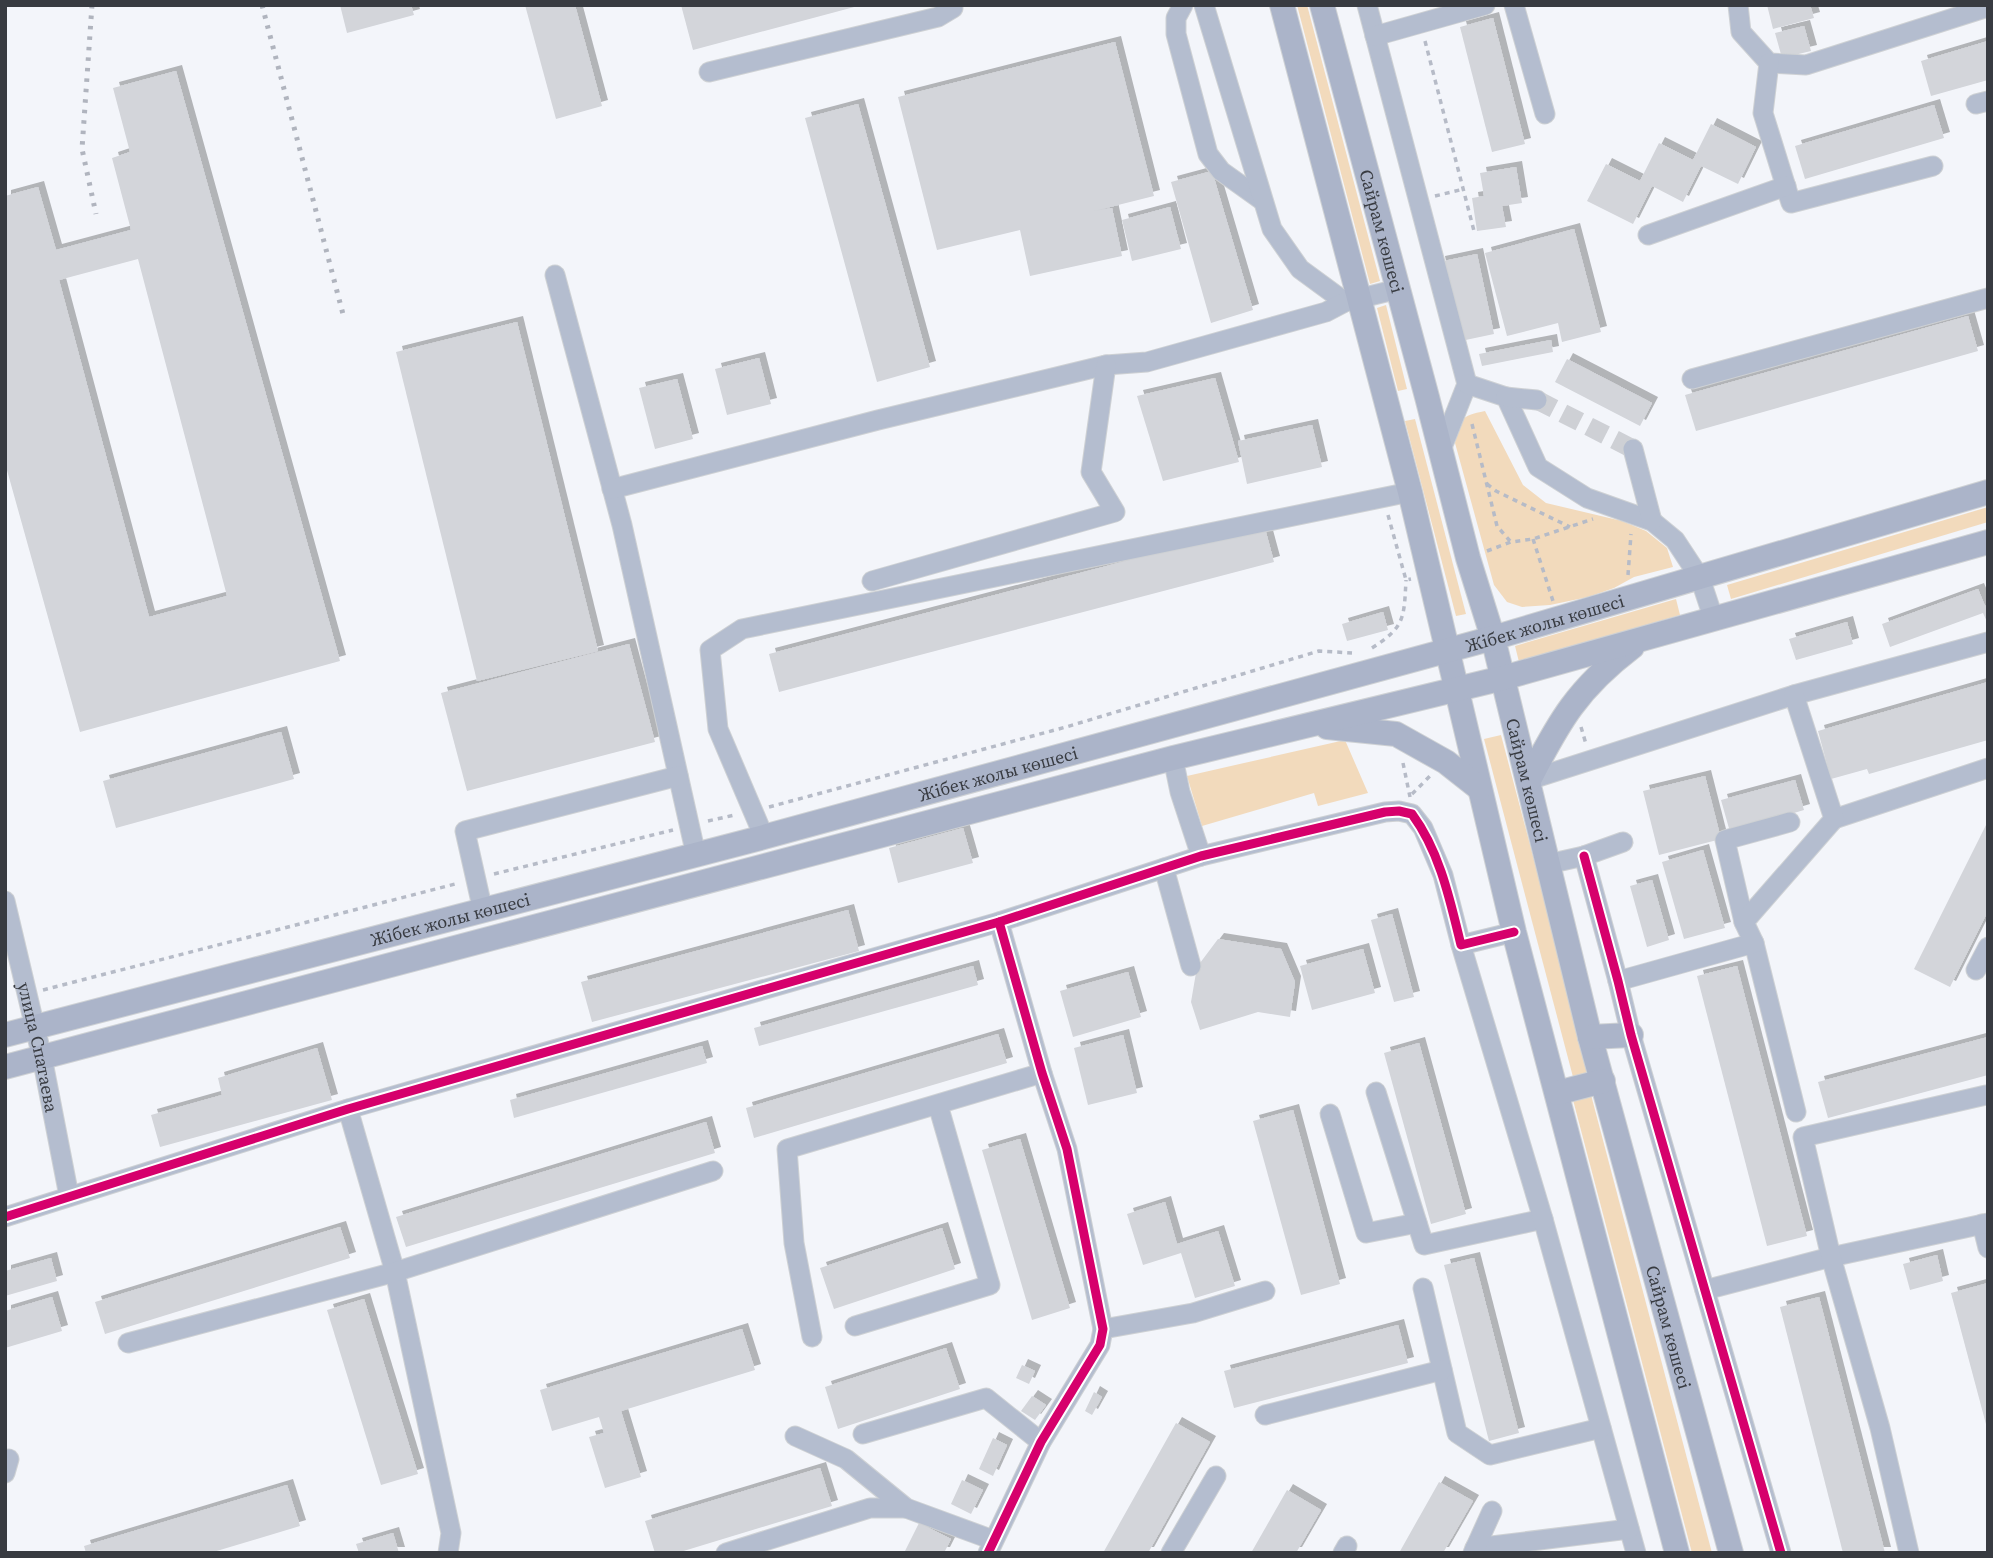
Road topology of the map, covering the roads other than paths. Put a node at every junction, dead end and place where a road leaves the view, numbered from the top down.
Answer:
1 (952, 5) edge
2 (1183, 5) edge
3 (1204, 5) edge
4 (1282, 5) edge
5 (1322, 5) edge
6 (1367, 5) edge
7 (1485, 5) edge
8 (1514, 5) edge
9 (1738, 5) edge
10 (1988, 6) edge
11 (1375, 36) junction
12 (1769, 63) junction
13 (709, 72) dead end
14 (1545, 114) dead end
15 (1933, 166) dead end
16 (1786, 186) junction
17 (1263, 201) junction
18 (1648, 235) dead end
19 (555, 275) dead end
20 (1398, 289) junction
21 (1988, 298) edge
22 (1352, 301) junction
23 (1106, 365) junction
24 (1692, 379) dead end
25 (1466, 384) junction
26 (1427, 397) junction
27 (1506, 397) junction
28 (1537, 401) tunnel mouth
29 (1388, 409) junction
30 (1633, 449) dead end
31 (1441, 450) junction
32 (612, 489) junction
33 (1410, 492) junction
34 (1988, 492) edge
35 (1652, 521) junction
36 (1988, 542) edge
37 (1700, 578) junction
38 (872, 581) dead end
39 (1714, 620) junction
40 (1493, 638) junction
41 (1642, 640) junction
42 (1988, 642) edge
43 (1446, 649) junction
44 (1503, 678) junction
45 (1456, 690) junction
46 (1794, 695) junction
47 (1308, 725) junction
48 (1173, 758) junction
49 (1988, 768) edge
50 (678, 776) junction
51 (1529, 780) junction
52 (1479, 788) junction
53 (1833, 819) junction
54 (1790, 822) dead end
55 (764, 837) junction
56 (1623, 842) dead end
57 (696, 855) junction
58 (1201, 856) junction
59 (1584, 856) junction
60 (1548, 864) junction
61 (1164, 868) junction
62 (5, 901) edge
63 (483, 911) junction
64 (999, 922) junction
65 (1744, 922) junction
66 (1514, 932) junction
67 (1754, 943) junction
68 (1461, 945) junction
69 (1988, 947) edge
70 (1191, 966) dead end
71 (1976, 970) dead end
72 (1618, 981) junction
73 (35, 1028) junction
74 (5, 1035) edge
75 (1630, 1035) junction
76 (1590, 1037) junction
77 (42, 1057) junction
78 (5, 1067) edge
79 (1042, 1073) junction
80 (1603, 1081) junction
81 (1376, 1093) dead end
82 (1557, 1093) junction
83 (1986, 1095) edge
84 (938, 1105) junction
85 (348, 1109) junction
86 (1796, 1112) dead end
87 (1330, 1114) dead end
88 (713, 1171) dead end
89 (69, 1196) junction
90 (5, 1217) edge
91 (1543, 1219) junction
92 (1417, 1223) junction
93 (1985, 1223) edge
94 (1988, 1248) edge
95 (1831, 1257) junction
96 (395, 1272) junction
97 (1423, 1288) dead end
98 (1705, 1290) junction
99 (1265, 1291) dead end
100 (855, 1326) dead end
101 (1103, 1329) junction
102 (812, 1337) dead end
103 (128, 1343) dead end
104 (1442, 1370) junction
105 (1265, 1415) dead end
106 (1601, 1428) junction
107 (863, 1434) dead end
108 (795, 1436) dead end
109 (1041, 1442) junction
110 (1216, 1476) dead end
111 (905, 1508) junction
112 (1492, 1511) dead end
113 (1629, 1529) junction
114 (991, 1549) edge
115 (1474, 1550) edge
116 (448, 1553) edge
117 (726, 1553) edge
118 (1171, 1553) edge
119 (1636, 1553) edge
120 (1677, 1553) edge
121 (1731, 1553) edge
122 (1781, 1553) edge
123 (1909, 1553) edge

1 - 13 street
2 - 17 street
3 - 17 street
4 - 22 main road
5 - 20 main road, Сайрам көшесі
6 - 11 street
7 - 11 street
8 - 14 street
9 - 12 street
10 - 12 street
11 - 25 street
12 - 16 street
15 - 16 street
16 - 18 street
17 - 22 street
19 - 32 street
20 - 22 street
20 - 26 main road, Сайрам көшесі
21 - 24 street
22 - 23 street
22 - 29 main road
23 - 32 street
23 - 38 street
25 - 27 street
25 - 31 street
26 - 29 main road
26 - 31 main road, Сайрам көшесі
27 - 28 street
27 - 35 street
29 - 33 main road
30 - 35 street
31 - 40 main road, Сайрам көшесі
32 - 50 street
33 - 43 main road
33 - 55 street
34 - 37 main road, Жібек жолы көшесі
35 - 37 street
36 - 39 main road, Жібек жолы көшесі
37 - 39 street
37 - 40 main road, Жібек жолы көшесі
39 - 41 main road, Жібек жолы көшесі
40 - 43 main road, Жібек жолы көшесі
40 - 44 main road, Сайрам көшесі
41 - 44 main road, Жібек жолы көшесі
41 - 51 main road
42 - 46 street
43 - 45 main road
43 - 55 main road, Жібек жолы көшесі
44 - 45 main road, Жібек жолы көшесі
44 - 51 main road, Сайрам көшесі
45 - 47 main road, Жібек жолы көшесі
45 - 52 main road
46 - 51 street
46 - 53 street
47 - 48 main road, Жібек жолы көшесі
47 - 52 main road
48 - 58 street
48 - 77 main road, Жібек жолы көшесі
49 - 53 street
50 - 57 street
50 - 63 street
51 - 60 main road, Сайрам көшесі
52 - 66 main road
53 - 65 street
54 - 65 street
55 - 57 main road, Жібек жолы көшесі
56 - 59 street
57 - 63 main road, Жібек жолы көшесі
58 - 61 street
58 - 68 street
59 - 60 street
59 - 72 street
60 - 76 main road, Сайрам көшесі
61 - 64 street
61 - 70 street
62 - 73 street, улица Спатаева
63 - 73 main road, Жібек жолы көшесі
64 - 79 street
64 - 85 street
65 - 67 street
66 - 68 street
66 - 82 main road
67 - 72 street
67 - 86 street
68 - 91 street
69 - 71 street
72 - 75 street
73 - 74 main road, Жібек жолы көшесі
73 - 77 street, улица Спатаева
75 - 76 main road
75 - 98 street
76 - 80 main road, Сайрам көшесі
77 - 78 main road, Жібек жолы көшесі
77 - 89 street, улица Спатаева
79 - 84 street
79 - 101 street
80 - 82 main road
80 - 121 main road, Сайрам көшесі
81 - 92 street
82 - 120 main road
83 - 95 street
84 - 100 street
84 - 102 street
85 - 89 street
85 - 96 street
87 - 92 street
88 - 96 street
89 - 90 street
91 - 92 street
91 - 106 street
93 - 94 street
93 - 95 street
95 - 98 street
95 - 123 street
96 - 103 street
96 - 116 street
97 - 104 street
98 - 122 street
99 - 101 street
101 - 109 street
104 - 105 street
104 - 106 street
106 - 113 street
107 - 109 street
108 - 111 street
109 - 114 street
110 - 118 street
111 - 114 street
111 - 117 street
112 - 115 street
113 - 115 street
113 - 119 street

